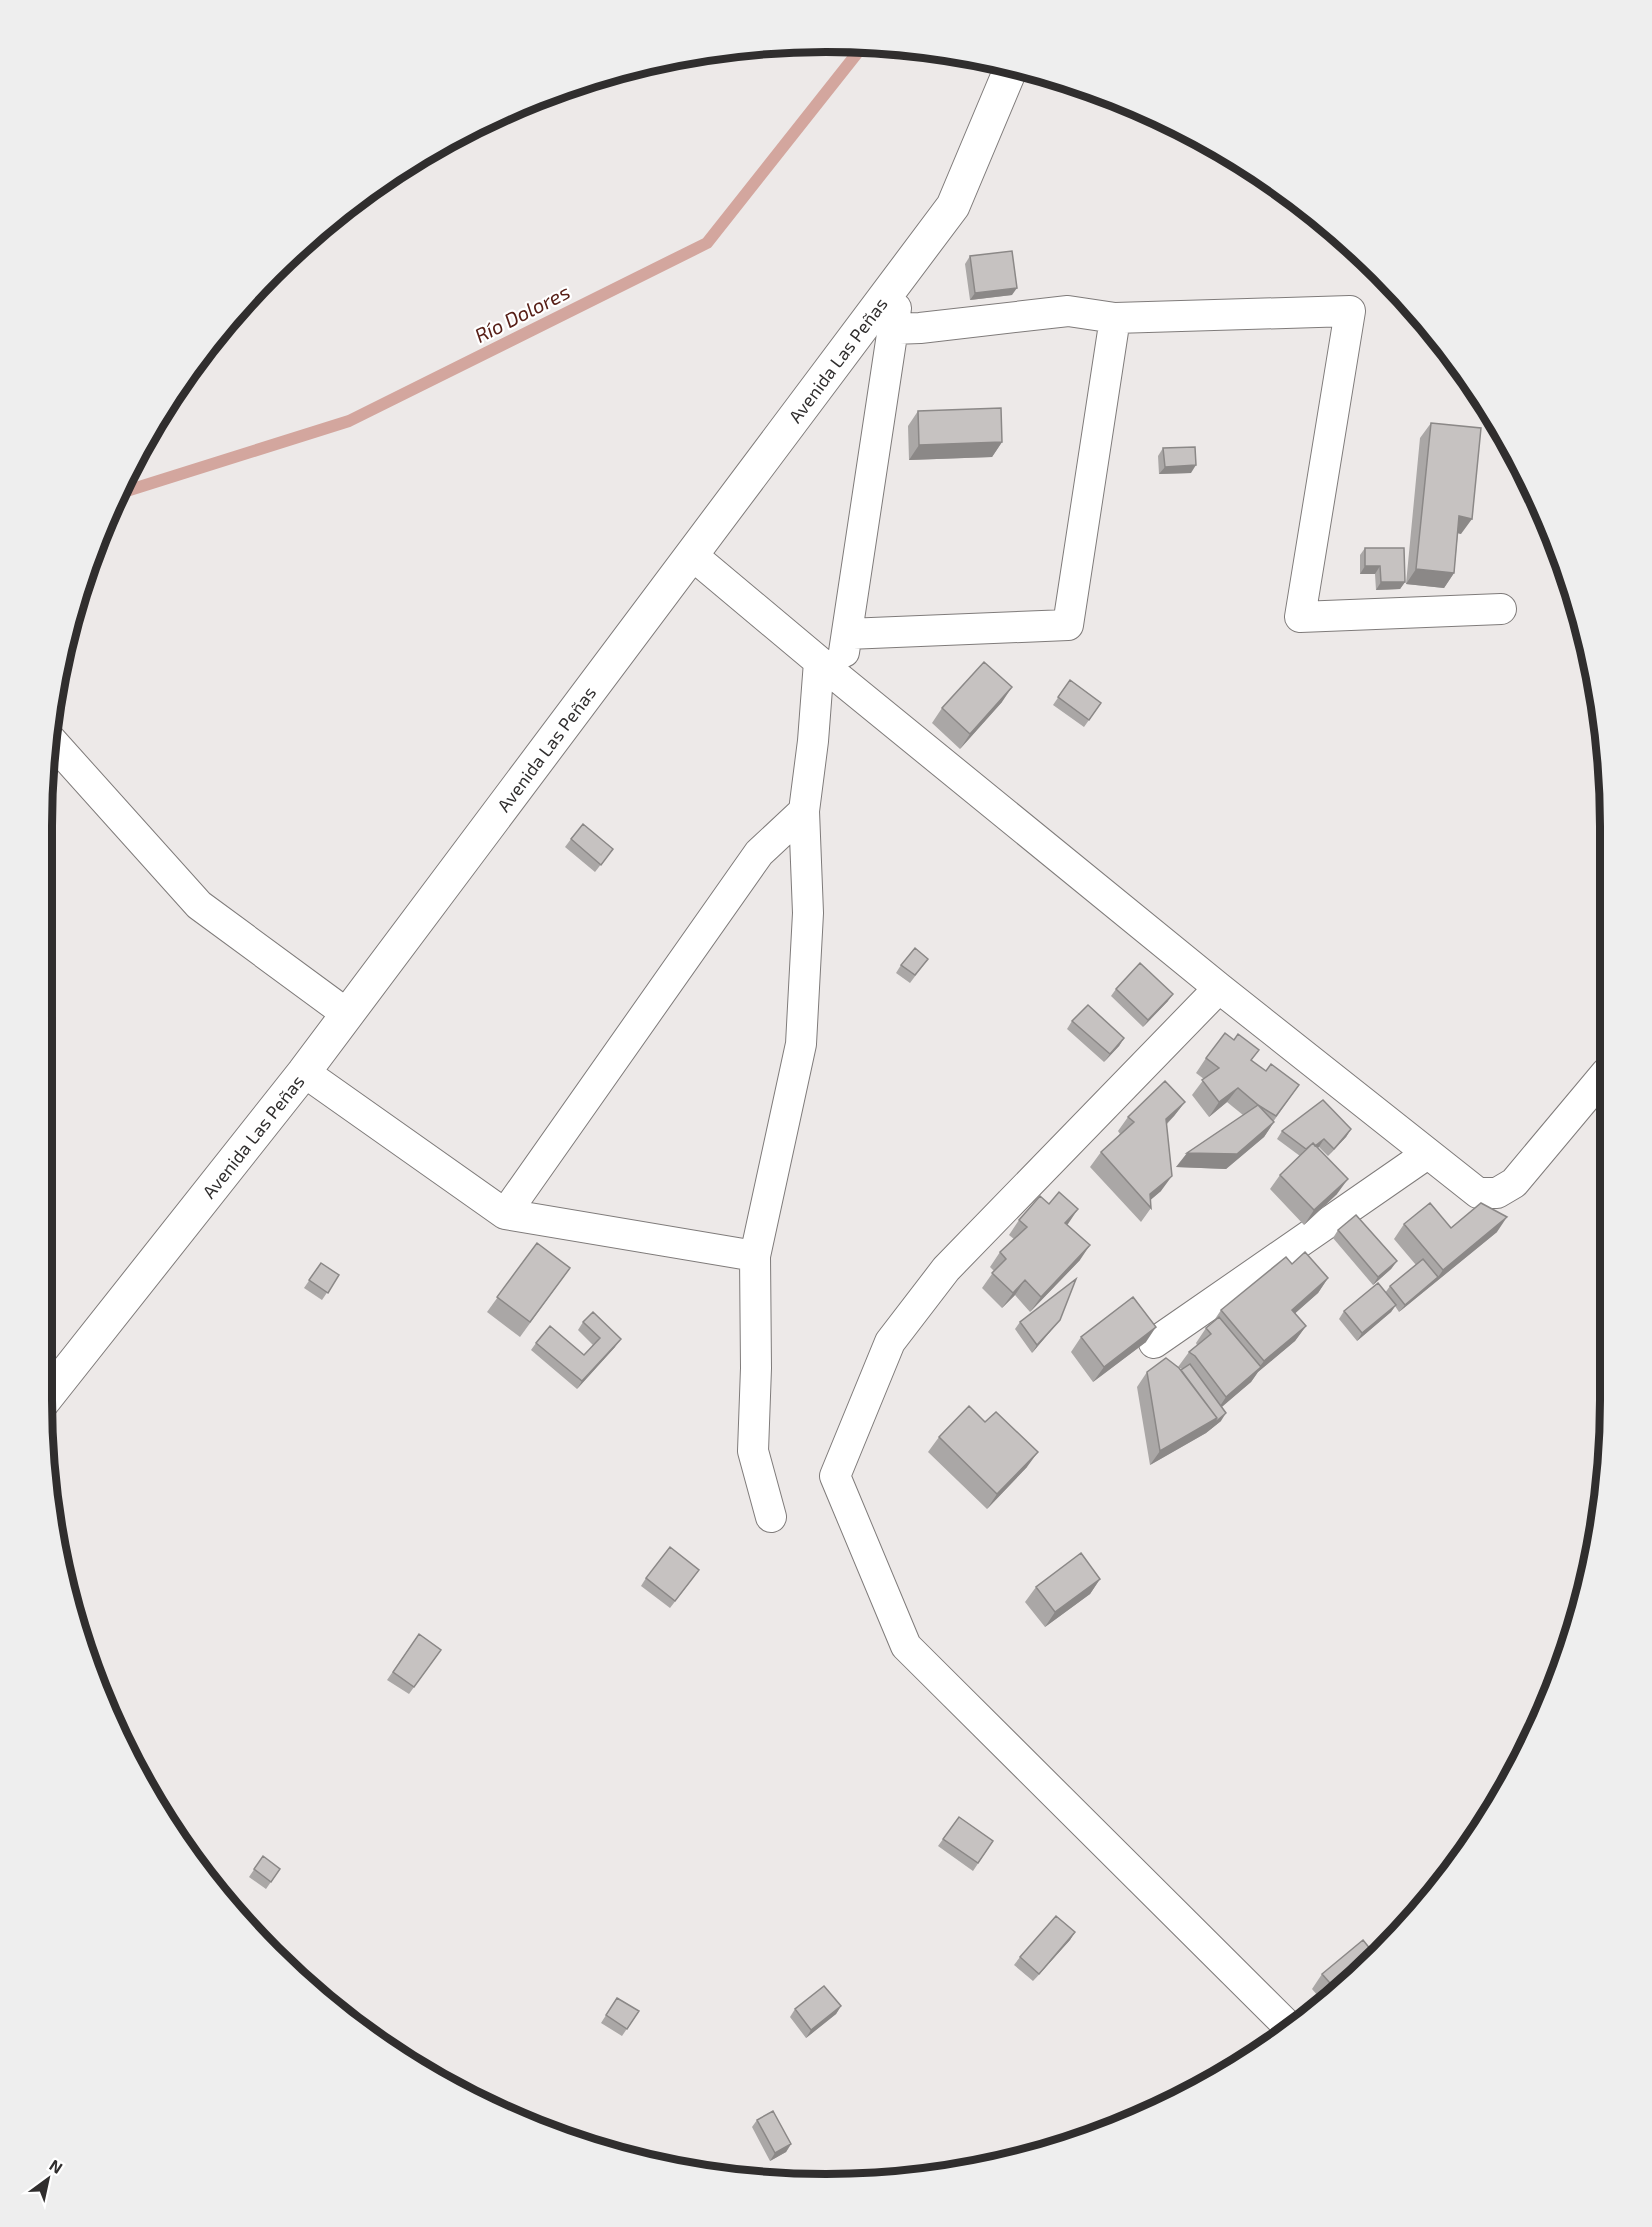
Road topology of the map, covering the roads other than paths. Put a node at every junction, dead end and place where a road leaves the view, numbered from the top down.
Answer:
1 (1008, 75) edge
2 (901, 275) junction
3 (1115, 318) junction
4 (893, 329) junction
5 (692, 555) junction
6 (1501, 609) dead end
7 (847, 634) junction
8 (830, 670) junction
9 (57, 747) edge
10 (804, 811) junction
11 (1219, 988) junction
12 (347, 1014) junction
13 (304, 1072) junction
14 (1600, 1080) edge
15 (1427, 1154) junction
16 (505, 1214) junction
17 (755, 1256) junction
18 (1154, 1343) edge
19 (52, 1390) edge
20 (771, 1516) dead end
21 (1285, 2023) edge

1 - 2 main road, Avenida Las Peñas
2 - 4 street
2 - 5 main road, Avenida Las Peñas
3 - 4 street
3 - 6 street
3 - 7 street
4 - 7 street
5 - 8 street
5 - 12 main road, Avenida Las Peñas
7 - 8 street
8 - 10 street
8 - 11 street
9 - 12 street
10 - 16 street
10 - 17 street
11 - 15 street
11 - 21 street
12 - 13 main road, Avenida Las Peñas
13 - 16 street
13 - 19 main road, Avenida Las Peñas
14 - 15 street
15 - 18 street
16 - 17 street
17 - 20 street

